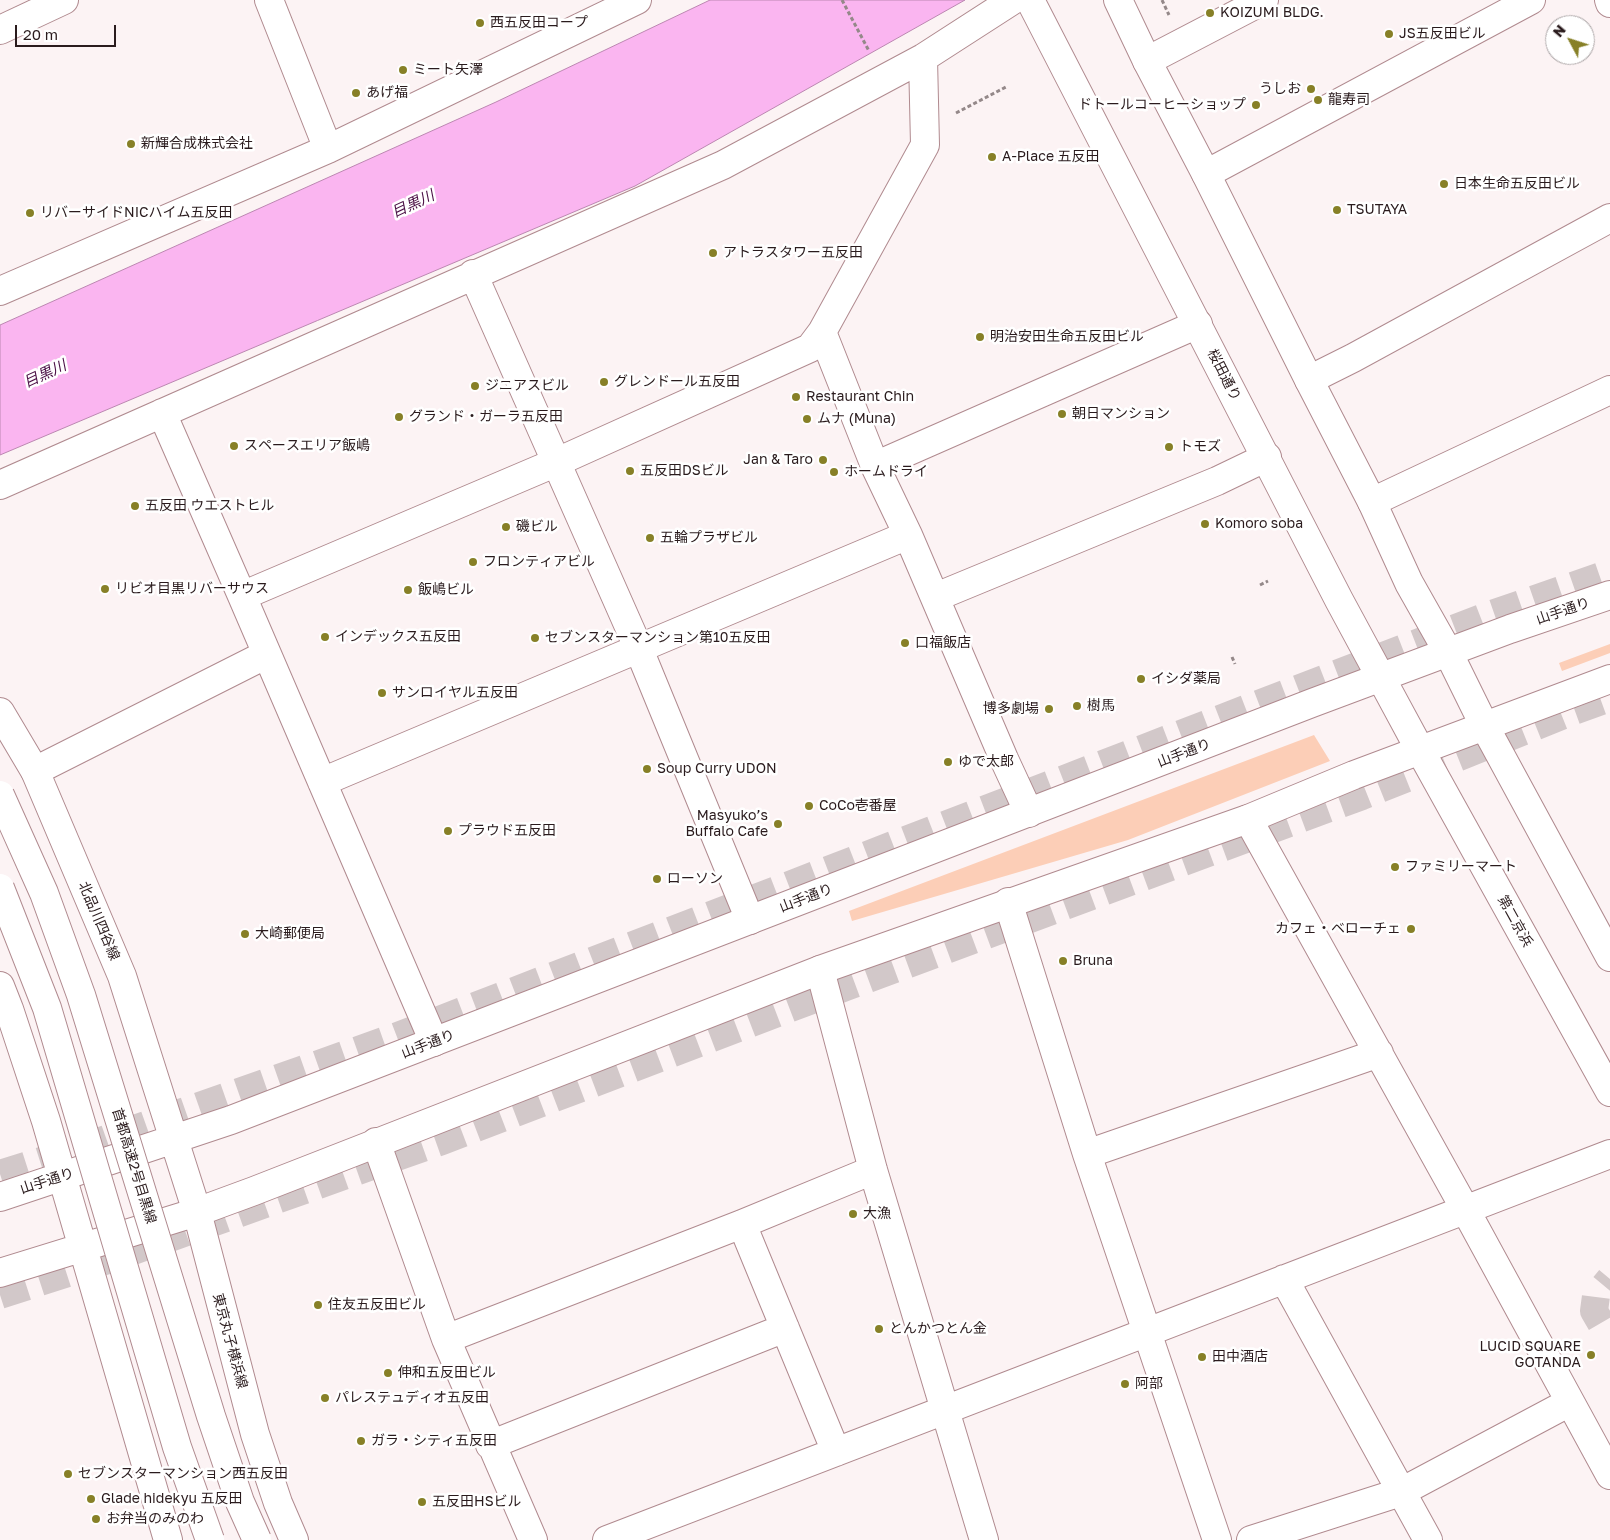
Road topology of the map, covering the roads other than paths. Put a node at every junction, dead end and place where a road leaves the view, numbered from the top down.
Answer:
1 (64, 0) edge
2 (637, 0) edge
3 (1013, 0) edge
4 (1030, 0) edge
5 (1118, 0) edge
6 (1264, 0) edge
7 (1531, 0) edge
8 (272, 1) edge
9 (9, 17) edge
10 (923, 58) junction
11 (1147, 61) junction
12 (328, 149) junction
13 (1206, 174) junction
14 (1610, 218) edge
15 (473, 274) junction
16 (0, 291) edge
17 (1198, 324) junction
18 (822, 332) junction
19 (1309, 380) junction
20 (1610, 390) edge
21 (162, 413) junction
22 (1266, 457) junction
23 (557, 462) junction
24 (876, 466) junction
25 (0, 485) edge
26 (1372, 502) junction
27 (908, 534) junction
28 (1610, 595) edge
29 (242, 596) junction
30 (936, 597) junction
31 (638, 647) junction
32 (1448, 652) junction
33 (267, 654) junction
34 (1381, 678) junction
35 (1610, 679) edge
36 (0, 712) edge
37 (1484, 725) junction
38 (1420, 750) junction
39 (35, 771) junction
40 (322, 782) junction
41 (0, 796) edge
42 (1029, 813) junction
43 (1248, 819) junction
44 (0, 888) edge
45 (1008, 902) junction
46 (750, 920) junction
47 (1610, 957) edge
48 (820, 970) junction
49 (0, 986) edge
50 (434, 1042) junction
51 (1379, 1053) junction
52 (1610, 1092) edge
53 (175, 1140) junction
54 (376, 1142) junction
55 (1087, 1154) junction
56 (1610, 1154) edge
57 (873, 1170) junction
58 (62, 1176) junction
59 (0, 1197) edge
60 (1465, 1209) junction
61 (197, 1212) junction
62 (742, 1224) junction
63 (84, 1246) junction
64 (0, 1273) edge
65 (1284, 1279) junction
66 (785, 1328) junction
67 (1148, 1332) junction
68 (446, 1339) junction
69 (1570, 1402) junction
70 (945, 1410) junction
71 (490, 1445) junction
72 (836, 1452) junction
73 (1610, 1475) edge
74 (1401, 1492) junction
75 (168, 1540) edge
76 (210, 1540) edge
77 (257, 1540) edge
78 (294, 1540) edge
79 (532, 1540) edge
80 (607, 1540) edge
81 (984, 1540) edge
82 (1217, 1540) edge
83 (1251, 1540) edge
84 (1428, 1540) edge

1 - 9 main road
2 - 12 main road
3 - 10 main road
4 - 17 main road, 桜田通り
5 - 11 main road
6 - 11 main road
7 - 13 main road
8 - 12 main road
10 - 15 main road
10 - 18 main road
11 - 13 main road
12 - 16 main road
13 - 19 main road
14 - 19 main road
15 - 21 main road
15 - 23 main road
17 - 22 main road, 桜田通り
17 - 24 main road
18 - 23 main road
18 - 24 main road
19 - 26 main road
20 - 26 main road
21 - 25 main road
21 - 29 main road
22 - 30 main road
22 - 34 main road, 桜田通り
23 - 29 main road
23 - 31 main road
24 - 27 main road
26 - 32 main road
27 - 30 main road
27 - 31 main road
28 - 32 main road, 山手通り
29 - 33 main road
30 - 42 main road
31 - 40 main road
31 - 46 main road
32 - 34 main road, 山手通り
32 - 37 main road
33 - 39 main road
33 - 40 main road
34 - 38 main road, 桜田通り
34 - 42 main road, 山手通り
35 - 37 main road
36 - 39 main road, 北品川四谷線
37 - 38 main road
37 - 47 main road
38 - 43 main road
38 - 52 main road, 第二京浜
39 - 53 main road, 北品川四谷線
40 - 50 main road
41 - 77 main road, 首都高速2号目黒線, bridge
42 - 46 main road, 山手通り
43 - 45 main road
43 - 51 main road
44 - 76 main road, bridge
45 - 48 main road
45 - 55 main road
46 - 50 main road, 山手通り
48 - 54 main road
48 - 57 main road
49 - 58 main road
50 - 53 main road, 山手通り
51 - 55 main road
51 - 60 main road
53 - 58 main road, 山手通り
53 - 61 main road, 東京丸子横浜線
54 - 61 main road
54 - 68 main road
55 - 67 main road
56 - 60 main road
57 - 62 main road
57 - 70 main road
58 - 59 main road, 山手通り
58 - 63 main road
60 - 65 main road
60 - 69 main road
61 - 63 main road
61 - 78 main road, 東京丸子横浜線
62 - 66 main road
62 - 68 main road
63 - 64 main road
63 - 75 main road
65 - 67 main road
65 - 74 main road
66 - 71 main road
66 - 72 main road
67 - 70 main road
67 - 82 main road
68 - 71 main road
69 - 73 main road
69 - 74 main road
70 - 72 main road
70 - 81 main road
71 - 79 main road
72 - 80 main road
74 - 83 main road
74 - 84 main road

